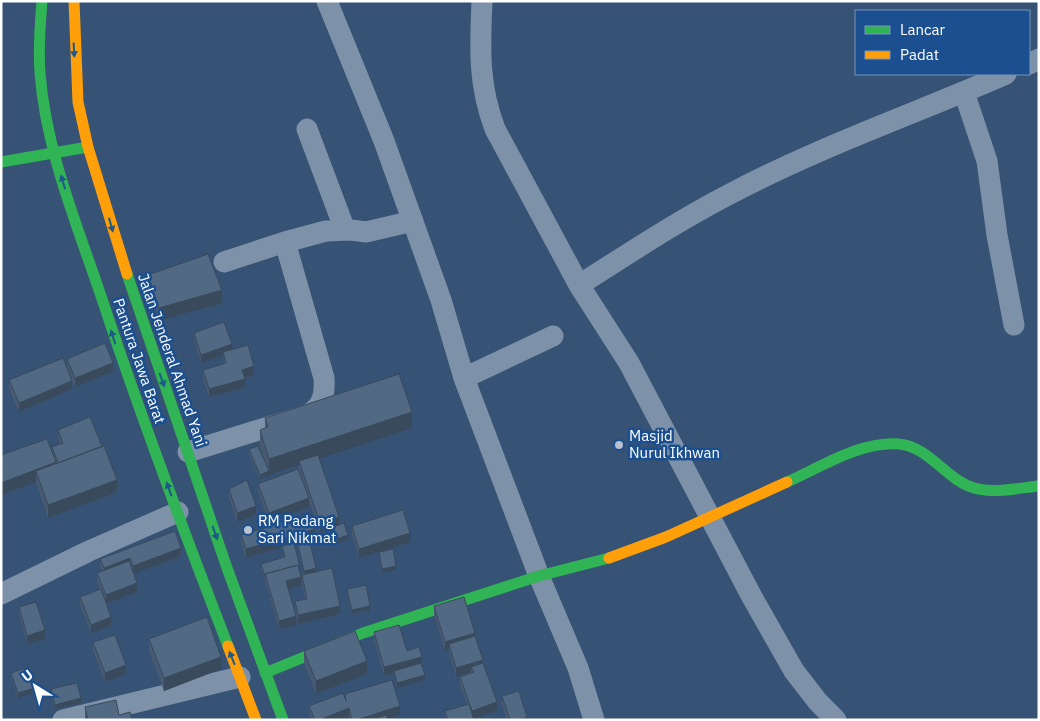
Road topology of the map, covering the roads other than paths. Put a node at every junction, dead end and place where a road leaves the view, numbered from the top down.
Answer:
1 (42, 1) edge
2 (74, 1) edge
3 (328, 1) edge
4 (482, 1) edge
5 (1004, 75) edge
6 (964, 92) junction
7 (307, 129) dead end
8 (88, 147) junction
9 (54, 153) junction
10 (1, 162) edge
11 (413, 221) junction
12 (345, 230) junction
13 (284, 242) junction
14 (224, 262) dead end
15 (579, 285) junction
16 (1014, 326) dead end
17 (552, 336) dead end
18 (464, 378) junction
19 (188, 452) junction
20 (1039, 486) edge
21 (178, 512) junction
22 (709, 517) junction
23 (539, 576) junction
24 (1, 594) edge
25 (264, 673) junction
26 (240, 677) junction
27 (63, 720) edge
28 (256, 720) edge
29 (283, 720) edge
30 (594, 720) edge
31 (836, 720) edge

1 - 9 main road, Pantura Jawa Barat
2 -> 8 main road, Jalan Jenderal Ahmad Yani
3 - 11 street
4 - 15 street
5 - 6 street
6 - 15 street
6 - 16 street
7 - 12 street
8 - 9 main road
8 -> 19 main road, Jalan Jenderal Ahmad Yani
9 - 10 main road
21 -> 9 main road, Pantura Jawa Barat
11 - 12 street
11 - 18 street
12 - 13 street
13 - 14 street
13 - 19 street
15 - 22 street
17 - 18 street
18 - 23 street
19 -> 25 main road, Jalan Jenderal Ahmad Yani
20 - 22 main road
21 - 24 street
26 -> 21 main road, Pantura Jawa Barat
22 - 23 main road
22 - 31 street
23 - 25 main road
23 - 30 street
25 - 29 main road, Jalan Jenderal Ahmad Yani
26 - 27 street
26 - 28 main road, Pantura Jawa Barat

